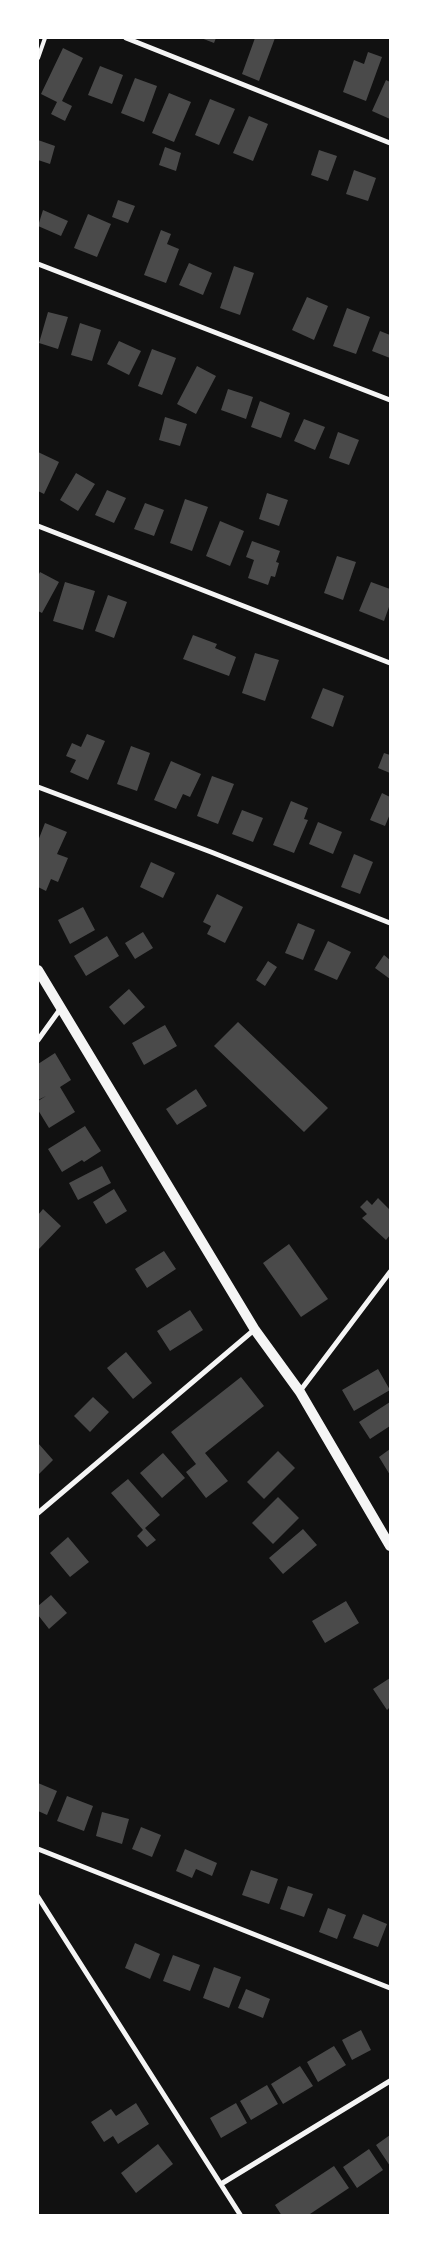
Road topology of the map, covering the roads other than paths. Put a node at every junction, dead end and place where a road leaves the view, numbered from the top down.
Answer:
1 (45, 38) edge
2 (126, 38) edge
3 (38, 58) edge
4 (390, 143) edge
5 (38, 264) edge
6 (390, 400) edge
7 (38, 526) edge
8 (390, 663) edge
9 (38, 787) edge
10 (390, 923) edge
11 (38, 970) edge
12 (62, 1008) junction
13 (38, 1040) edge
14 (390, 1272) edge
15 (255, 1330) junction
16 (300, 1392) junction
17 (38, 1513) edge
18 (390, 1546) edge
19 (38, 1849) edge
20 (38, 1897) edge
21 (390, 1988) edge
22 (390, 2081) edge
23 (221, 2184) junction
24 (241, 2216) edge

1 - 3 lane
2 - 4 street
5 - 6 street
7 - 8 street
9 - 10 street
11 - 12 main road
12 - 13 street
12 - 15 main road
14 - 16 street
15 - 16 main road
15 - 17 street
16 - 18 main road
19 - 21 street
20 - 23 street
22 - 23 street
23 - 24 street

